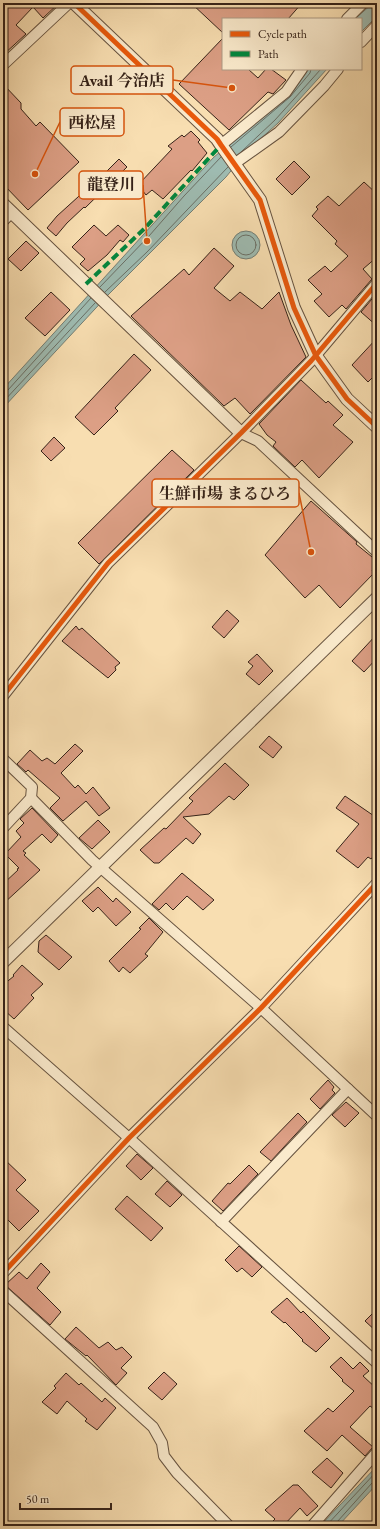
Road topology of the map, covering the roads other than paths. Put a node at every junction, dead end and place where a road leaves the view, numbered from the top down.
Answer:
1 (69, 3) edge
2 (74, 3) edge
3 (359, 4) edge
4 (348, 18) edge
5 (377, 25) edge
6 (362, 41) edge
7 (3, 65) edge
8 (301, 70) edge
9 (337, 70) edge
10 (221, 145) junction
11 (234, 164) junction
12 (3, 204) edge
13 (12, 212) junction
14 (3, 221) edge
15 (377, 283) edge
16 (316, 356) junction
17 (377, 427) edge
18 (240, 433) junction
19 (377, 552) edge
20 (377, 598) edge
21 (3, 696) edge
22 (3, 759) edge
23 (31, 798) junction
24 (3, 828) edge
25 (100, 868) junction
26 (377, 884) edge
27 (3, 962) edge
28 (261, 1008) junction
29 (3, 1027) edge
30 (348, 1089) junction
31 (377, 1116) edge
32 (129, 1138) junction
33 (222, 1222) junction
34 (3, 1273) edge
35 (3, 1291) edge
36 (377, 1363) edge
37 (377, 1452) edge
38 (229, 1526) edge
39 (312, 1526) edge

1 - 7 street
2 - 10 street
3 - 4 street
5 - 6 street
8 - 10 street
9 - 11 street
10 - 11 street
11 - 16 street
12 - 13 street
13 - 14 street
13 - 18 street
15 - 16 street
16 - 17 street
16 - 18 street
18 - 19 street
18 - 21 street
20 - 25 street
22 - 23 street
23 - 24 street
23 - 25 street
25 - 27 street
25 - 28 street
26 - 28 street
28 - 30 street
28 - 32 street
29 - 32 street
30 - 31 street
30 - 33 street
32 - 33 street
32 - 34 street
33 - 36 street
35 - 38 street
37 - 39 street

